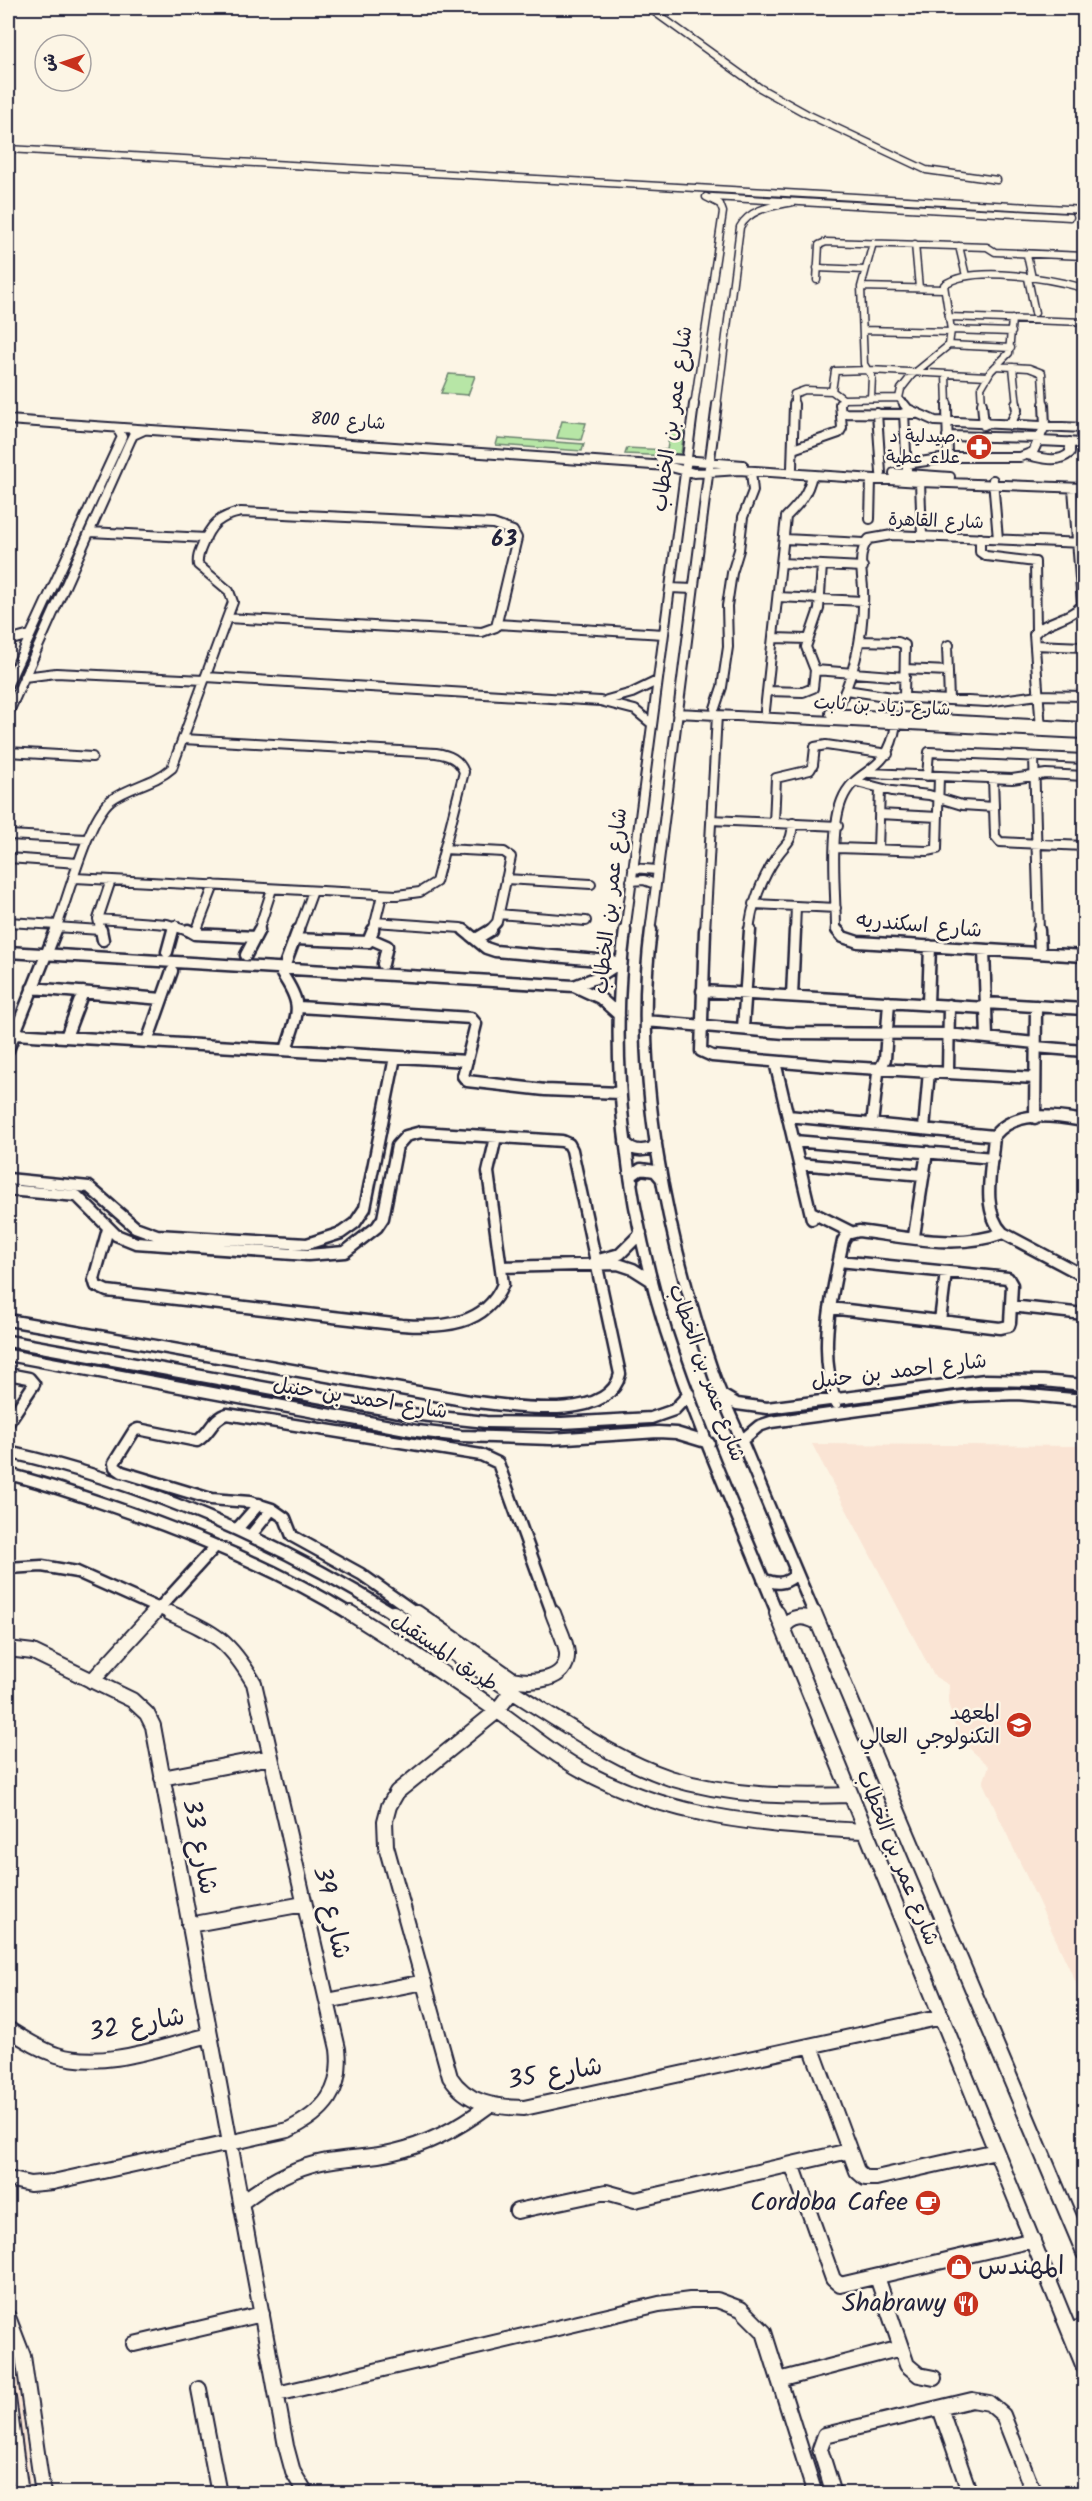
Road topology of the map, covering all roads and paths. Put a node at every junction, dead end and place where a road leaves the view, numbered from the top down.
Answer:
1 (649, 8) edge
2 (8, 149) edge
3 (8, 156) edge
4 (337, 176) dead end
5 (997, 180) dead end
6 (577, 183) junction
7 (599, 184) junction
8 (573, 190) dead end
9 (595, 191) dead end
10 (793, 202) junction
11 (1017, 210) junction
12 (1084, 210) edge
13 (742, 211) junction
14 (723, 212) junction
15 (1038, 212) junction
16 (1084, 218) edge
17 (873, 243) junction
18 (915, 244) junction
19 (959, 246) junction
20 (1027, 255) junction
21 (1084, 256) edge
22 (817, 268) junction
23 (865, 270) junction
24 (966, 276) junction
25 (1030, 278) junction
26 (817, 280) dead end
27 (861, 287) junction
28 (919, 288) junction
29 (1084, 288) edge
30 (944, 289) junction
31 (1035, 313) dead end
32 (949, 316) junction
33 (1012, 319) junction
34 (1084, 322) edge
35 (863, 330) junction
36 (951, 331) junction
37 (1012, 332) junction
38 (704, 338) junction
39 (726, 339) junction
40 (949, 345) junction
41 (1011, 348) junction
42 (996, 366) junction
43 (1012, 367) junction
44 (869, 370) junction
45 (918, 372) junction
46 (946, 374) junction
47 (987, 376) junction
48 (832, 391) junction
49 (871, 398) junction
50 (843, 399) junction
51 (899, 399) junction
52 (841, 413) junction
53 (877, 413) junction
54 (8, 414) edge
55 (904, 414) junction
56 (915, 414) junction
57 (36, 419) junction
58 (8, 420) edge
59 (947, 423) junction
60 (984, 424) junction
61 (1010, 425) junction
62 (1045, 426) junction
63 (117, 428) junction
64 (1084, 428) edge
65 (144, 430) junction
66 (251, 434) junction
67 (947, 436) junction
68 (984, 437) junction
69 (1041, 440) junction
70 (1070, 442) junction
71 (1084, 443) edge
72 (793, 449) junction
73 (1028, 455) junction
74 (985, 456) junction
75 (948, 458) junction
76 (686, 465) junction
77 (906, 465) junction
78 (709, 466) junction
79 (792, 468) junction
80 (746, 469) junction
81 (881, 473) junction
82 (907, 474) junction
83 (812, 475) junction
84 (871, 479) junction
85 (920, 482) junction
86 (1084, 482) edge
87 (994, 483) junction
88 (1072, 488) junction
89 (1084, 488) edge
90 (93, 499) junction
91 (104, 499) junction
92 (870, 519) dead end
93 (90, 532) junction
94 (922, 536) junction
95 (206, 538) junction
96 (980, 538) junction
97 (784, 539) junction
98 (998, 539) junction
99 (864, 543) junction
100 (1081, 543) edge
101 (782, 563) junction
102 (822, 565) junction
103 (863, 567) junction
104 (670, 588) junction
105 (693, 589) junction
106 (778, 597) junction
107 (820, 599) junction
108 (863, 601) junction
109 (227, 618) junction
110 (497, 624) junction
111 (1036, 631) junction
112 (664, 634) junction
113 (30, 635) junction
114 (774, 638) junction
115 (807, 639) junction
116 (8, 640) edge
117 (861, 641) junction
118 (949, 645) dead end
119 (1035, 645) junction
120 (8, 646) edge
121 (1084, 648) edge
122 (21, 654) junction
123 (815, 670) junction
124 (948, 671) junction
125 (853, 673) junction
126 (905, 673) junction
127 (24, 677) junction
128 (205, 679) junction
129 (657, 681) junction
130 (8, 684) edge
131 (846, 690) junction
132 (768, 691) junction
133 (1038, 695) junction
134 (1084, 696) edge
135 (904, 698) junction
136 (600, 700) junction
137 (949, 700) junction
138 (677, 710) junction
139 (765, 710) junction
140 (716, 712) junction
141 (8, 714) edge
142 (834, 717) junction
143 (652, 724) junction
144 (896, 724) junction
145 (1084, 727) edge
146 (1041, 728) junction
147 (1084, 734) edge
148 (183, 739) junction
149 (8, 752) edge
150 (888, 754) junction
151 (92, 757) dead end
152 (1034, 757) junction
153 (1084, 759) edge
154 (869, 773) junction
155 (927, 776) junction
156 (939, 776) junction
157 (1034, 776) junction
158 (1084, 776) edge
159 (993, 778) junction
160 (856, 782) junction
161 (880, 789) junction
162 (939, 797) junction
163 (994, 807) junction
164 (879, 814) junction
165 (938, 817) junction
166 (711, 820) junction
167 (774, 823) junction
168 (793, 824) junction
169 (838, 826) junction
170 (8, 835) edge
171 (86, 839) junction
172 (1036, 844) junction
173 (1084, 846) edge
174 (837, 848) junction
175 (444, 849) junction
176 (878, 849) junction
177 (8, 858) edge
178 (78, 863) junction
179 (633, 868) junction
180 (657, 870) junction
181 (75, 878) junction
182 (506, 879) junction
183 (111, 880) junction
184 (631, 881) junction
185 (591, 884) dead end
186 (655, 884) junction
187 (214, 885) junction
188 (272, 889) junction
189 (313, 891) junction
190 (382, 895) junction
191 (753, 904) junction
192 (796, 906) junction
193 (836, 908) junction
194 (499, 914) junction
195 (98, 919) junction
196 (586, 921) dead end
197 (8, 922) edge
198 (375, 922) junction
199 (175, 925) junction
200 (56, 926) junction
201 (100, 930) junction
202 (195, 934) junction
203 (255, 937) junction
204 (295, 939) junction
205 (371, 939) junction
206 (476, 939) junction
207 (103, 940) dead end
208 (930, 946) junction
209 (984, 950) junction
210 (8, 952) edge
211 (167, 952) dead end
212 (1040, 953) junction
213 (45, 954) junction
214 (246, 955) dead end
215 (1084, 956) edge
216 (286, 962) dead end
217 (621, 962) junction
218 (383, 964) dead end
219 (172, 971) dead end
220 (282, 974) dead end
221 (574, 986) junction
222 (32, 988) junction
223 (702, 991) junction
224 (83, 993) junction
225 (746, 994) junction
226 (792, 996) junction
227 (162, 999) junction
228 (889, 1002) junction
229 (928, 1004) junction
230 (949, 1005) junction
231 (986, 1005) junction
232 (1036, 1006) junction
233 (298, 1007) junction
234 (1084, 1009) edge
235 (619, 1015) junction
236 (646, 1021) junction
237 (700, 1025) junction
238 (743, 1028) junction
239 (887, 1032) junction
240 (14, 1034) junction
241 (948, 1034) junction
242 (66, 1037) junction
243 (987, 1037) junction
244 (147, 1042) junction
245 (1035, 1045) junction
246 (8, 1050) edge
247 (286, 1050) junction
248 (1084, 1051) edge
249 (395, 1057) junction
250 (467, 1061) junction
251 (775, 1062) junction
252 (879, 1068) junction
253 (929, 1071) junction
254 (948, 1072) junction
255 (1035, 1078) junction
256 (620, 1093) junction
257 (788, 1116) junction
258 (1035, 1118) junction
259 (1084, 1121) edge
260 (872, 1124) junction
261 (924, 1129) junction
262 (994, 1136) junction
263 (496, 1137) junction
264 (794, 1141) junction
265 (625, 1142) junction
266 (656, 1142) junction
267 (927, 1152) junction
268 (993, 1158) junction
269 (799, 1164) junction
270 (923, 1175) junction
271 (8, 1179) edge
272 (662, 1179) junction
273 (632, 1181) junction
274 (8, 1190) edge
275 (108, 1229) junction
276 (851, 1232) junction
277 (641, 1233) junction
278 (1004, 1233) junction
279 (914, 1236) junction
280 (839, 1261) junction
281 (592, 1263) junction
282 (501, 1267) junction
283 (946, 1272) junction
284 (1084, 1276) edge
285 (652, 1281) junction
286 (1011, 1306) junction
287 (830, 1308) junction
288 (1084, 1314) edge
289 (8, 1320) edge
290 (940, 1321) junction
291 (8, 1341) edge
292 (8, 1355) edge
293 (8, 1374) edge
294 (1084, 1386) edge
295 (689, 1394) junction
296 (722, 1395) junction
297 (833, 1399) junction
298 (1084, 1400) edge
299 (840, 1412) junction
300 (8, 1423) edge
301 (741, 1441) junction
302 (709, 1443) junction
303 (8, 1452) edge
304 (8, 1474) edge
305 (260, 1504) junction
306 (272, 1509) junction
307 (237, 1529) junction
308 (250, 1535) junction
309 (219, 1547) junction
310 (8, 1568) edge
311 (794, 1569) junction
312 (763, 1579) junction
313 (159, 1608) junction
314 (817, 1622) junction
315 (783, 1628) junction
316 (8, 1649) edge
317 (92, 1681) junction
318 (512, 1691) junction
319 (496, 1712) junction
320 (271, 1757) junction
321 (162, 1778) junction
322 (850, 1795) junction
323 (864, 1831) junction
324 (304, 1904) junction
325 (189, 1925) junction
326 (424, 1982) junction
327 (327, 2001) junction
328 (942, 2017) junction
329 (8, 2029) edge
330 (210, 2036) junction
331 (22, 2038) junction
332 (8, 2040) edge
333 (811, 2046) junction
334 (488, 2106) junction
335 (230, 2144) junction
336 (849, 2151) junction
337 (996, 2151) junction
338 (792, 2164) junction
339 (8, 2180) edge
340 (241, 2203) junction
341 (517, 2211) dead end
342 (1033, 2240) junction
343 (1084, 2253) edge
344 (877, 2277) junction
345 (262, 2314) junction
346 (8, 2317) edge
347 (1077, 2329) edge
348 (134, 2344) dead end
349 (901, 2348) junction
350 (1084, 2367) edge
351 (934, 2378) dead end
352 (779, 2380) junction
353 (199, 2389) dead end
354 (277, 2394) junction
355 (8, 2398) edge
356 (940, 2408) junction
357 (21, 2493) edge
358 (43, 2493) edge
359 (219, 2493) edge
360 (306, 2493) edge
361 (814, 2493) edge
362 (834, 2493) edge
363 (970, 2493) edge
364 (1034, 2493) edge

1 - 5 street
2 - 6 street
3 - 4 street
6 - 7 street
6 - 8 street
7 - 9 street
7 - 11 street
10 - 11 street
10 - 13 street
10 - 14 street
11 - 15 street
12 - 15 street
13 - 14 street
13 - 39 street, شارع عمر بن الخطاب
14 - 38 street, شارع عمر بن الخطاب
15 - 16 street
17 - 18 street
17 - 22 street
17 - 23 street
18 - 19 street
18 - 28 street
19 - 20 street
19 - 24 street
20 - 21 street
20 - 25 street
22 - 23 street
22 - 26 street
23 - 27 street
24 - 25 street
24 - 30 street
25 - 29 street
25 - 31 street
27 - 28 street
27 - 35 street
28 - 30 street
30 - 32 street
32 - 33 street
32 - 36 street
33 - 34 street
33 - 37 street
35 - 36 street
35 - 44 street
36 - 37 street
36 - 40 street
37 - 41 street
38 - 39 street
38 - 76 street, شارع عمر بن الخطاب
39 - 78 street, شارع عمر بن الخطاب
40 - 41 street
40 - 45 street
41 - 42 street
42 - 43 street
42 - 47 street
43 - 61 street
43 - 62 street
44 - 45 street
44 - 48 street
44 - 49 street
45 - 46 street
45 - 51 street
46 - 47 street
46 - 59 street
47 - 60 street
48 - 50 street
48 - 72 street
49 - 50 street
49 - 51 street
50 - 52 street
51 - 56 street
52 - 53 street
52 - 72 street
53 - 55 street
53 - 81 street
54 - 57 street, شارع 800
55 - 56 street
55 - 77 street
56 - 59 street
57 - 58 street, شارع 800
57 - 63 street, شارع 800
57 - 66 street, شارع 800
59 - 60 street
59 - 67 street
60 - 61 street
61 - 62 street
62 - 64 street
62 - 69 street
63 - 65 street, شارع 800
63 - 90 street
65 - 66 street, شارع 800
65 - 91 street
66 - 76 street, شارع 800
67 - 68 street
67 - 75 street
68 - 69 street
68 - 74 street
69 - 70 street
69 - 73 street
70 - 71 street
70 - 73 street
72 - 79 street
73 - 74 street
74 - 75 street
75 - 77 street
76 - 78 street
76 - 78 street
76 - 104 street, شارع عمر بن الخطاب
77 - 82 street
78 - 80 street
78 - 105 street, شارع عمر بن الخطاب
79 - 80 street
79 - 81 street
80 - 83 street
80 - 140 street
81 - 82 street
82 - 87 street
83 - 84 street
83 - 97 street
84 - 85 street
84 - 92 street
85 - 87 street
85 - 94 street
86 - 87 street
87 - 88 street
87 - 98 street
88 - 89 street
88 - 100 street
90 - 91 street
90 - 113 street
91 - 93 street
93 - 95 street
93 - 127 street
94 - 96 street, شارع القاهرة
94 - 99 street, شارع القاهرة
95 - 109 street
95 - 110 street
96 - 98 street, شارع القاهرة
96 - 111 street
97 - 99 street
97 - 101 street
98 - 100 street, شارع القاهرة
99 - 103 street, شارع القاهرة
100 - 111 street
101 - 102 street
101 - 106 street
102 - 103 street
102 - 107 street
103 - 108 street, شارع القاهرة
104 - 105 street
104 - 112 street, شارع عمر بن الخطاب
105 - 138 street, شارع عمر بن الخطاب
106 - 107 street
106 - 114 street
107 - 108 street
107 - 115 street
108 - 117 street, شارع القاهرة
109 - 110 street
109 - 128 street
110 - 112 street
111 - 119 street
112 - 129 street, شارع عمر بن الخطاب
113 - 116 street
113 - 122 street
114 - 115 street
114 - 132 street
115 - 123 street
117 - 125 street, شارع القاهرة
117 - 126 street
118 - 124 street
119 - 121 street
119 - 133 street
120 - 122 street
122 - 130 street
123 - 125 street
123 - 132 street
124 - 126 street
124 - 137 street
125 - 126 street
125 - 131 street, شارع القاهرة
126 - 135 street
127 - 128 street
127 - 141 street
128 - 136 street
128 - 148 street
129 - 136 street
129 - 143 street, شارع عمر بن الخطاب
131 - 135 street
131 - 142 street, شارع القاهرة
132 - 139 street
133 - 134 street
133 - 137 street
133 - 146 street
135 - 137 street
136 - 143 street
138 - 140 street, شارع زياد بن ثابت
138 - 180 street, شارع عمر بن الخطاب
139 - 140 street, شارع زياد بن ثابت
139 - 142 street, شارع زياد بن ثابت
140 - 142 street, شارع زياد بن ثابت
140 - 166 street
142 - 144 street, شارع زياد بن ثابت
142 - 146 street, شارع زياد بن ثابت
143 - 179 street, شارع عمر بن الخطاب
144 - 146 street, شارع زياد بن ثابت
144 - 150 street, شارع اسكندريه
145 - 146 street, شارع زياد بن ثابت
146 - 147 street, شارع زياد بن ثابت
148 - 171 street
148 - 175 street
149 - 151 street
150 - 154 street, شارع اسكندريه
150 - 167 street
152 - 153 street
152 - 155 street
152 - 157 street
154 - 155 street
154 - 160 street, شارع اسكندريه
155 - 156 street
156 - 159 street
156 - 162 street
157 - 158 street
157 - 159 street
157 - 172 street
159 - 163 street
160 - 161 street
160 - 169 street, شارع اسكندريه
161 - 162 street
161 - 164 street
162 - 163 street
162 - 165 street
163 - 172 street
164 - 165 street
164 - 176 street
165 - 176 street
166 - 167 street
166 - 223 street
167 - 168 street
168 - 169 street
168 - 191 street
169 - 174 street, شارع اسكندريه
170 - 171 street
171 - 178 street
172 - 173 street
172 - 212 street
174 - 176 street
174 - 193 street, شارع اسكندريه
175 - 182 street
175 - 190 street
177 - 178 street
178 - 181 street
179 - 180 street
179 - 184 street, شارع عمر بن الخطاب
180 - 186 street, شارع عمر بن الخطاب
181 - 183 street
181 - 200 street
182 - 185 street
182 - 194 street
183 - 187 street
183 - 195 street
184 - 186 street
184 - 217 street, شارع عمر بن الخطاب
186 - 236 street, شارع عمر بن الخطاب
187 - 188 street
187 - 202 street
188 - 189 street
188 - 203 street
189 - 190 street
189 - 204 street
190 - 198 street
191 - 192 street
191 - 225 street
192 - 193 street
192 - 226 street
193 - 208 street, شارع اسكندريه
194 - 196 street
194 - 206 street
195 - 199 street
195 - 201 street
197 - 200 street
198 - 205 street
198 - 206 street
199 - 202 street
199 - 211 street
200 - 201 street
200 - 213 street
201 - 207 street
202 - 203 street
203 - 214 street
204 - 205 street
204 - 216 street
205 - 218 street
206 - 217 street
208 - 209 street, شارع اسكندريه
208 - 229 street
209 - 212 street, شارع اسكندريه
209 - 231 street
210 - 213 street
212 - 215 street, شارع اسكندريه
213 - 221 street
213 - 222 street
217 - 221 street
217 - 235 street, شارع عمر بن الخطاب
219 - 227 street
220 - 233 street
221 - 235 street
222 - 224 street
222 - 240 street
223 - 225 street
223 - 237 street
224 - 227 street
224 - 242 street
225 - 226 street
225 - 238 street
226 - 228 street
227 - 244 street
228 - 229 street
228 - 239 street
229 - 230 street
230 - 231 street
230 - 241 street
231 - 232 street
231 - 243 street
232 - 234 street
232 - 245 street
233 - 247 street
233 - 250 street
235 - 256 street, شارع عمر بن الخطاب
236 - 237 street
236 - 266 street, شارع عمر بن الخطاب
237 - 238 street
237 - 251 street
238 - 239 street
239 - 241 street
239 - 252 street
240 - 242 street
240 - 246 street
241 - 243 street
241 - 254 street
242 - 244 street
243 - 245 street
244 - 247 street
245 - 248 street
245 - 255 street
247 - 249 street
249 - 250 street
249 - 271 street
250 - 256 street
251 - 252 street
251 - 257 street
252 - 253 street
252 - 260 street
253 - 254 street
253 - 261 street
254 - 255 street
255 - 258 street
256 - 265 street, شارع عمر بن الخطاب
257 - 260 street
257 - 264 street
258 - 259 street
258 - 262 street
260 - 261 street
261 - 262 street
262 - 268 street
263 - 275 street
263 - 281 street
263 - 282 street
264 - 267 street
264 - 269 street
265 - 266 street
265 - 273 street, شارع عمر بن الخطاب
266 - 272 street, شارع عمر بن الخطاب
267 - 268 street
267 - 270 street
268 - 278 street
269 - 270 street
269 - 276 street
270 - 279 street
272 - 273 street
272 - 296 street, شارع عمر بن الخطاب
273 - 277 street, شارع عمر بن الخطاب
274 - 275 street
275 - 282 street
276 - 279 street
276 - 280 street
277 - 281 street
277 - 285 street, شارع عمر بن الخطاب
278 - 279 street
278 - 284 street
280 - 283 street
280 - 287 street
281 - 282 street
281 - 285 street
281 - 289 street
283 - 286 street
283 - 290 street
285 - 295 street, شارع عمر بن الخطاب
286 - 288 street
286 - 290 street
287 - 290 street
287 - 297 street
291 - 295 street, شارع احمد بن حنبل
292 - 302 street, شارع احمد بن حنبل
293 - 300 street
294 - 297 street, شارع احمد بن حنبل
295 - 302 street, شارع عمر بن الخطاب
296 - 297 street, شارع احمد بن حنبل
296 - 301 street, شارع عمر بن الخطاب
297 - 299 street
298 - 299 street, شارع احمد بن حنبل
299 - 301 street, شارع احمد بن حنبل
301 - 311 street, شارع عمر بن الخطاب
302 - 312 street, شارع عمر بن الخطاب
303 - 307 street, طريق المستقبل
304 - 309 street, طريق المستقبل
305 - 306 street
305 - 306 street
305 - 307 street
306 - 308 street
307 - 308 street, طريق المستقبل
308 - 318 street, طريق المستقبل
309 - 313 street
309 - 319 street, طريق المستقبل
310 - 313 street, شارع 39
311 - 312 street
311 - 314 street, شارع عمر بن الخطاب
312 - 315 street, شارع عمر بن الخطاب
313 - 317 street
313 - 320 street, شارع 39
314 - 315 street
314 - 343 street, شارع عمر بن الخطاب
315 - 322 street, شارع عمر بن الخطاب
316 - 317 street, شارع 33
317 - 321 street, شارع 33
318 - 319 street, شارع 35
318 - 322 street, طريق المستقبل
319 - 323 street, طريق المستقبل
319 - 326 street, شارع 35
320 - 321 street
320 - 324 street, شارع 39
321 - 325 street, شارع 33
322 - 323 street, شارع عمر بن الخطاب
323 - 328 street, شارع عمر بن الخطاب
324 - 325 street
324 - 327 street, شارع 39
325 - 330 street, شارع 33
326 - 327 street
326 - 334 street, شارع 35
327 - 335 street, شارع 39
328 - 333 street, شارع 35
328 - 337 street, شارع عمر بن الخطاب
329 - 331 street, شارع 32
330 - 331 street, شارع 32
330 - 335 street, شارع 33
331 - 332 street
333 - 334 street, شارع 35
333 - 336 street
334 - 340 street
335 - 339 street, شارع 39
335 - 340 street, شارع 33
336 - 337 street
336 - 338 street
337 - 342 street, شارع عمر بن الخطاب
338 - 341 street
338 - 344 street
340 - 345 street, شارع 33
342 - 344 street
342 - 347 street, شارع عمر بن الخطاب
344 - 349 street
345 - 348 street
345 - 354 street, شارع 33
346 - 358 street
347 - 350 street, شارع عمر بن الخطاب
349 - 351 street
349 - 352 street
352 - 354 street
352 - 361 street
353 - 359 street
354 - 360 street, شارع 33
355 - 357 street
356 - 362 street
356 - 363 street
356 - 364 street

